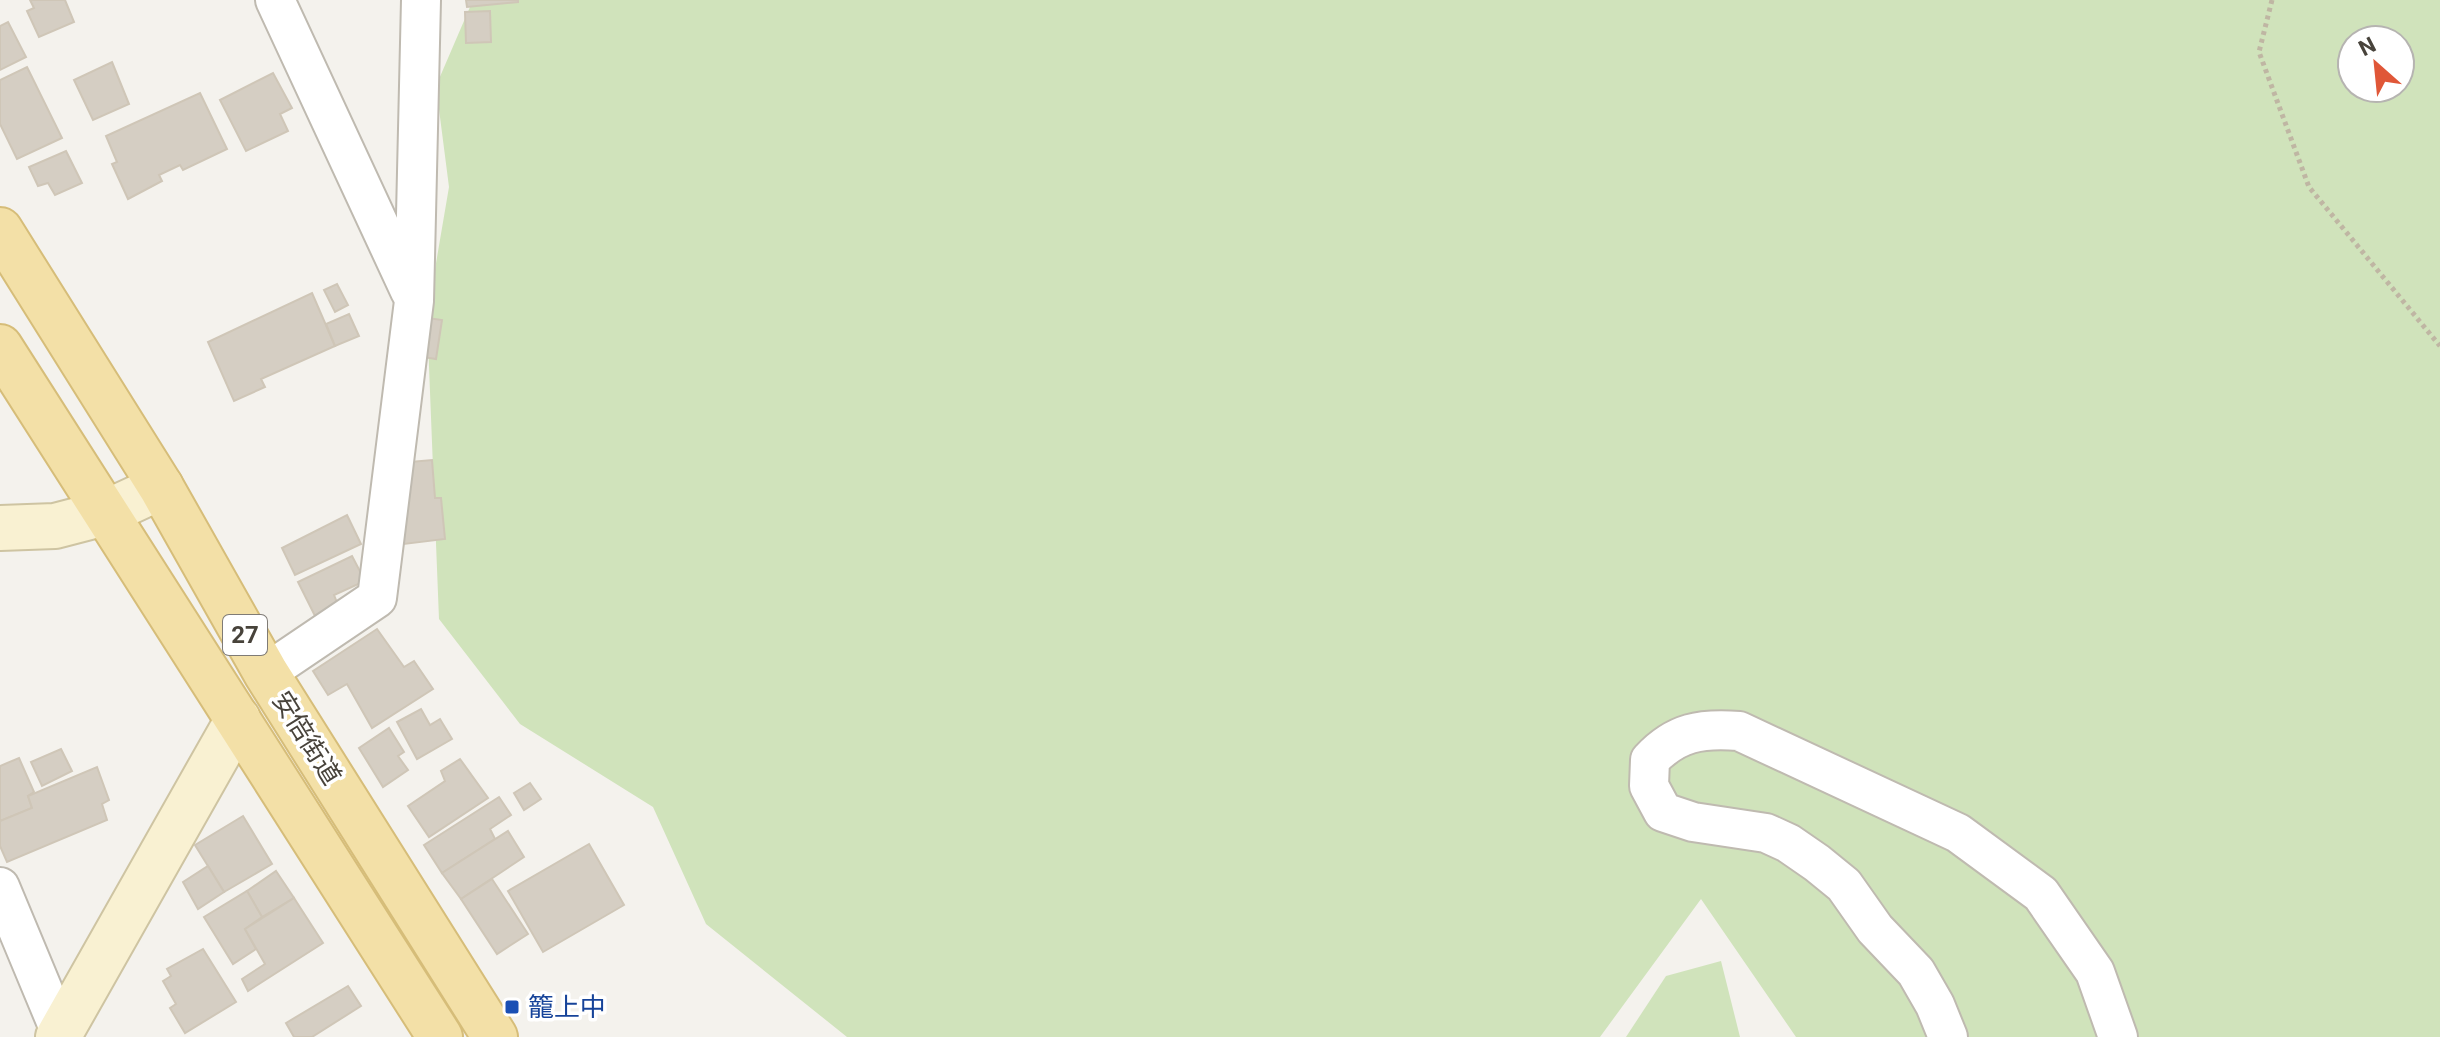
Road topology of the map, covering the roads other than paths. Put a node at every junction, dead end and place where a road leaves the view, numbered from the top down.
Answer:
1 (275, 0) edge
2 (421, 0) edge
3 (0, 230) edge
4 (414, 301) junction
5 (0, 347) edge
6 (161, 487) junction
7 (105, 513) junction
8 (0, 528) edge
9 (266, 673) junction
10 (238, 719) junction
11 (0, 887) edge
12 (59, 1034) edge
13 (440, 1037) edge
14 (495, 1037) edge
15 (1948, 1037) edge
16 (2118, 1037) edge

1 - 4 street
2 - 4 street
3 - 6 main road, 安倍街道 / 27
4 - 9 street
5 - 7 main road, 安倍街道 / 27
6 - 7 street
6 - 9 main road, 安倍街道 / 27
7 - 8 street
7 - 10 main road, 安倍街道 / 27
9 - 14 main road, 安倍街道 / 27
10 - 12 street
10 - 13 main road, 安倍街道 / 27
11 - 12 street
15 - 16 street

